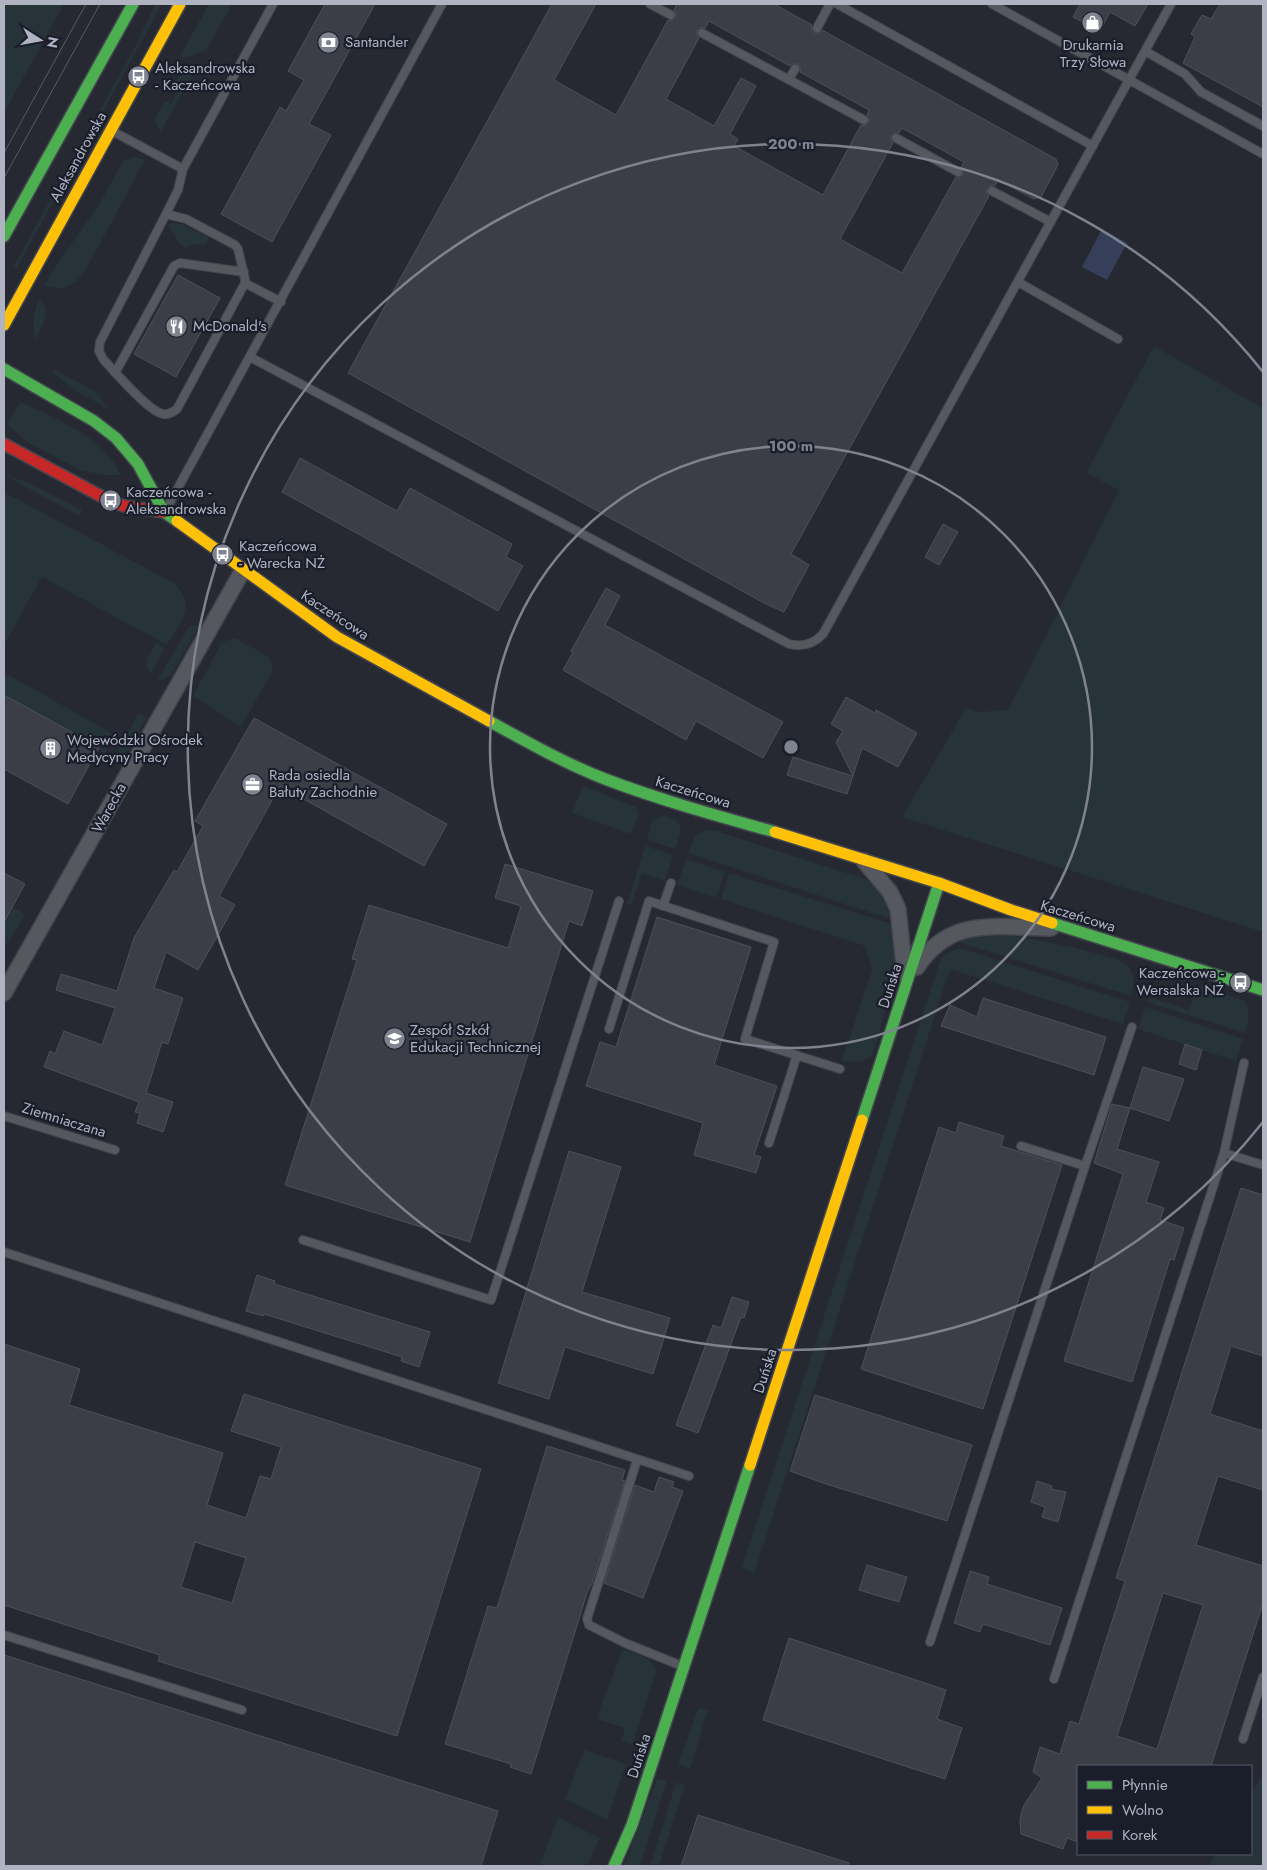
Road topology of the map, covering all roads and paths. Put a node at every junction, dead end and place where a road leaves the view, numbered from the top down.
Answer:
1 (133, 4) edge
2 (180, 4) edge
3 (273, 4) edge
4 (442, 4) edge
5 (650, 4) edge
6 (830, 4) edge
7 (837, 4) edge
8 (992, 4) edge
9 (1172, 4) edge
10 (671, 15) dead end
11 (817, 28) dead end
12 (702, 33) dead end
13 (1145, 51) junction
14 (794, 69) dead end
15 (789, 79) junction
16 (1129, 80) junction
17 (864, 120) dead end
18 (1263, 126) edge
19 (110, 130) junction
20 (896, 138) dead end
21 (1093, 146) junction
22 (1263, 154) edge
23 (183, 169) junction
24 (958, 172) dead end
25 (992, 190) dead end
26 (166, 214) junction
27 (1051, 222) junction
28 (4, 236) edge
29 (244, 272) junction
30 (1018, 282) junction
31 (245, 283) junction
32 (281, 302) junction
33 (4, 325) edge
34 (1118, 339) dead end
35 (250, 357) junction
36 (4, 369) edge
37 (115, 373) junction
38 (4, 444) edge
39 (164, 512) junction
40 (243, 570) junction
41 (863, 859) junction
42 (671, 883) dead end
43 (939, 883) junction
44 (619, 901) dead end
45 (663, 906) junction
46 (1068, 928) junction
47 (906, 983) junction
48 (1263, 990) edge
49 (4, 994) edge
50 (1132, 1026) dead end
51 (609, 1030) dead end
52 (796, 1055) junction
53 (1244, 1063) dead end
54 (840, 1069) dead end
55 (4, 1116) edge
56 (768, 1143) dead end
57 (1021, 1146) dead end
58 (115, 1150) dead end
59 (1224, 1153) junction
60 (1263, 1165) edge
61 (1085, 1166) junction
62 (303, 1240) dead end
63 (4, 1252) edge
64 (637, 1460) junction
65 (689, 1476) dead end
66 (4, 1635) edge
67 (930, 1642) dead end
68 (684, 1666) junction
69 (1263, 1677) edge
70 (1054, 1679) dead end
71 (242, 1710) dead end
72 (1243, 1739) dead end
73 (614, 1866) edge

1 - 28 street, Aleksandrowska
2 - 19 street, Aleksandrowska
3 - 23 lane
4 - 32 lane
5 - 10 lane
6 - 11 lane
7 - 21 lane
8 - 16 lane
9 - 13 lane
12 - 15 lane
13 - 16 lane
13 - 18 lane
14 - 15 lane
15 - 17 lane
16 - 21 lane
16 - 22 lane
19 - 23 lane
19 - 33 street, Aleksandrowska
20 - 24 lane
21 - 27 lane
23 - 26 lane
25 - 27 lane
26 - 29 lane
26 - 37 lane
27 - 30 lane
29 - 31 lane
29 - 37 lane
30 - 34 lane
30 - 35 lane
31 - 32 lane
31 - 37 lane
32 - 35 lane
35 - 39 lane
36 - 39 street, Kaczeńcowa
38 - 39 street, Kaczeńcowa
39 - 40 street, Kaczeńcowa
40 - 41 street, Kaczeńcowa
40 - 49 street, Warecka
41 - 43 street, Kaczeńcowa
41 - 47 street
42 - 45 lane
43 - 46 street, Kaczeńcowa
43 - 47 street, Duńska
44 - 62 lane
45 - 51 lane
45 - 52 lane
46 - 47 street
46 - 48 street, Kaczeńcowa
47 - 68 street, Duńska
50 - 61 lane
52 - 54 lane
52 - 56 lane
53 - 59 lane
55 - 58 lane, Ziemniaczana
57 - 61 lane
59 - 60 lane
59 - 70 lane
61 - 67 lane
63 - 64 lane
64 - 65 lane
64 - 68 lane
66 - 71 lane
68 - 73 street, Duńska
69 - 72 lane

